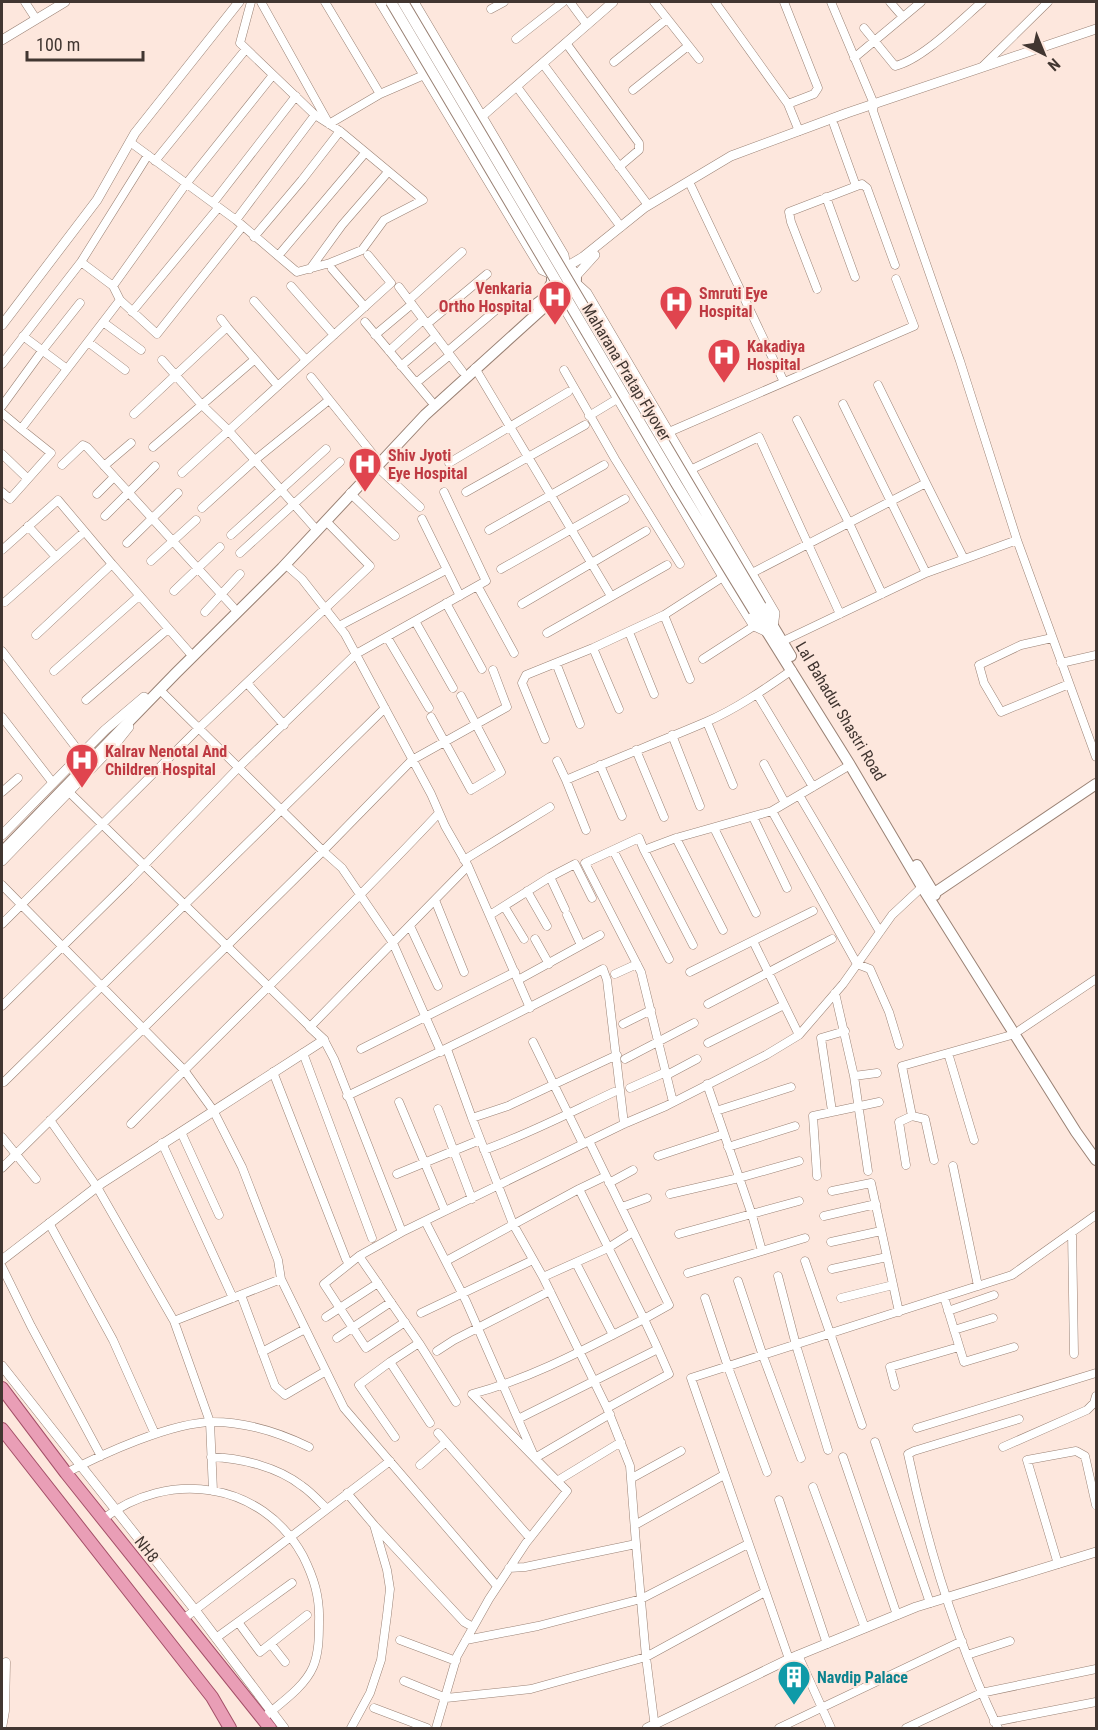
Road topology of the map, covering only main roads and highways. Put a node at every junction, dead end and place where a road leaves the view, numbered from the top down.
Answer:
1 (391, 2) edge
2 (403, 2) edge
3 (552, 279) junction
4 (562, 291) junction
5 (376, 462) junction
6 (283, 563) junction
7 (758, 608) junction
8 (770, 630) joint
9 (779, 643) junction
10 (146, 700) junction
11 (113, 732) junction
12 (1096, 784) edge
13 (2, 845) edge
14 (2, 852) edge
15 (931, 895) junction
16 (1017, 1032) junction
17 (1096, 1148) edge
18 (1096, 1160) edge
19 (2, 1388) edge
20 (2, 1429) edge
21 (268, 1719) edge
22 (230, 1728) edge

1 - 7 main road, Maharana Pratap Flyover, bridge
2 - 7 main road, Maharana Pratap Flyover, bridge
3 - 4 main road
3 - 4 main road
3 - 5 main road
4 - 5 main road
5 - 6 main road
5 - 6 main road
6 - 10 main road
6 - 10 main road
7 - 8 main road, Maharana Pratap Flyover
8 - 9 main road, Lal Bahadur Shastri Road
9 - 15 main road, Lal Bahadur Shastri Road
9 - 15 main road
10 - 11 main road
11 - 13 main road
11 - 14 main road
12 - 15 main road
15 - 16 main road, Lal Bahadur Shastri Road
16 - 17 main road, Lal Bahadur Shastri Road
16 - 18 main road
19 - 21 main road, NH8
20 - 22 main road

